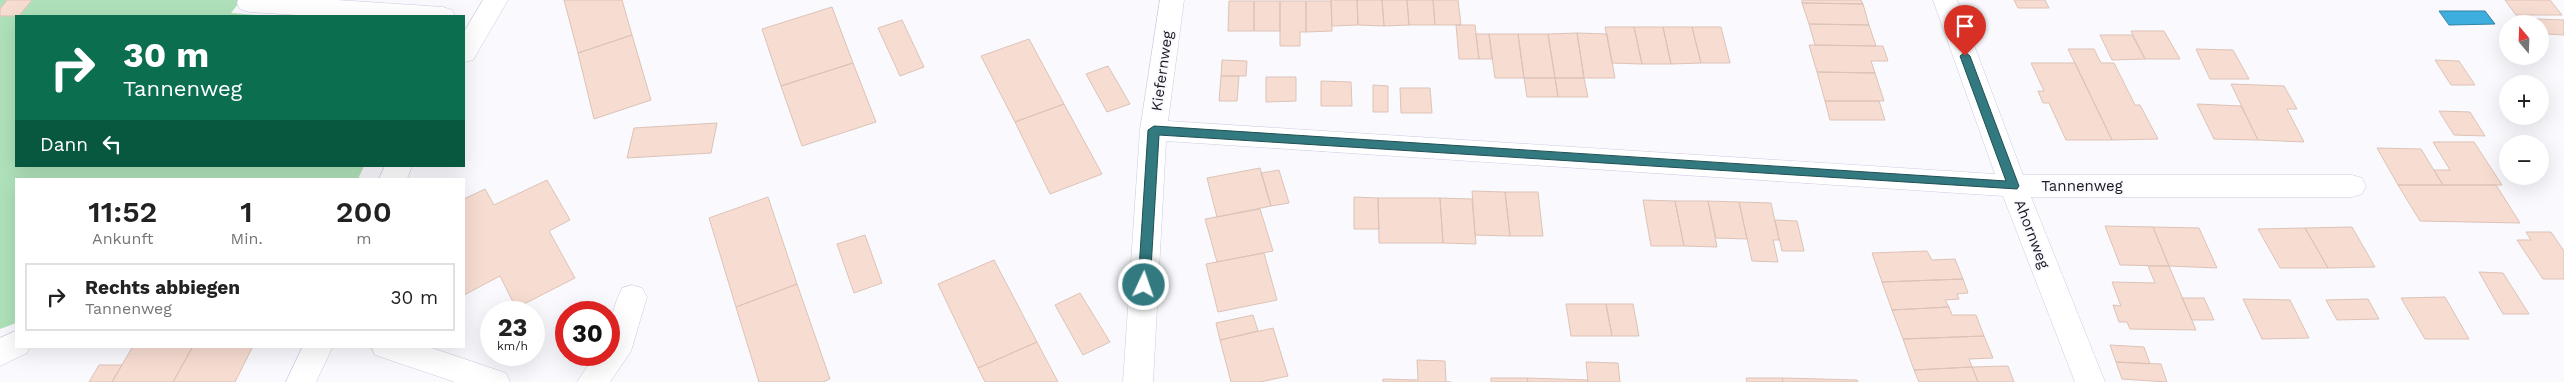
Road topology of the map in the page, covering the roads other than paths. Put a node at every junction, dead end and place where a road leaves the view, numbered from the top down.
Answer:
1 (1172, 0) edge
2 (1945, 0) edge
3 (249, 3) dead end
4 (482, 12) edge
5 (428, 15) edge
6 (465, 51) edge
7 (1154, 130) junction
8 (2013, 186) junction
9 (2352, 186) dead end
10 (632, 296) dead end
11 (15, 345) edge
12 (317, 348) edge
13 (392, 348) edge
14 (0, 353) edge
15 (301, 382) edge
16 (495, 382) edge
17 (592, 382) edge
18 (1138, 382) edge
19 (2090, 382) edge

1 - 7 street, Kiefernweg
2 - 8 street, Ahornweg
3 - 5 street
4 - 6 street
7 - 8 street, Tannenweg
7 - 18 street, Kiefernweg
8 - 9 street, Tannenweg
8 - 19 street, Ahornweg
10 - 17 street
11 - 14 street
12 - 15 street
13 - 16 street

